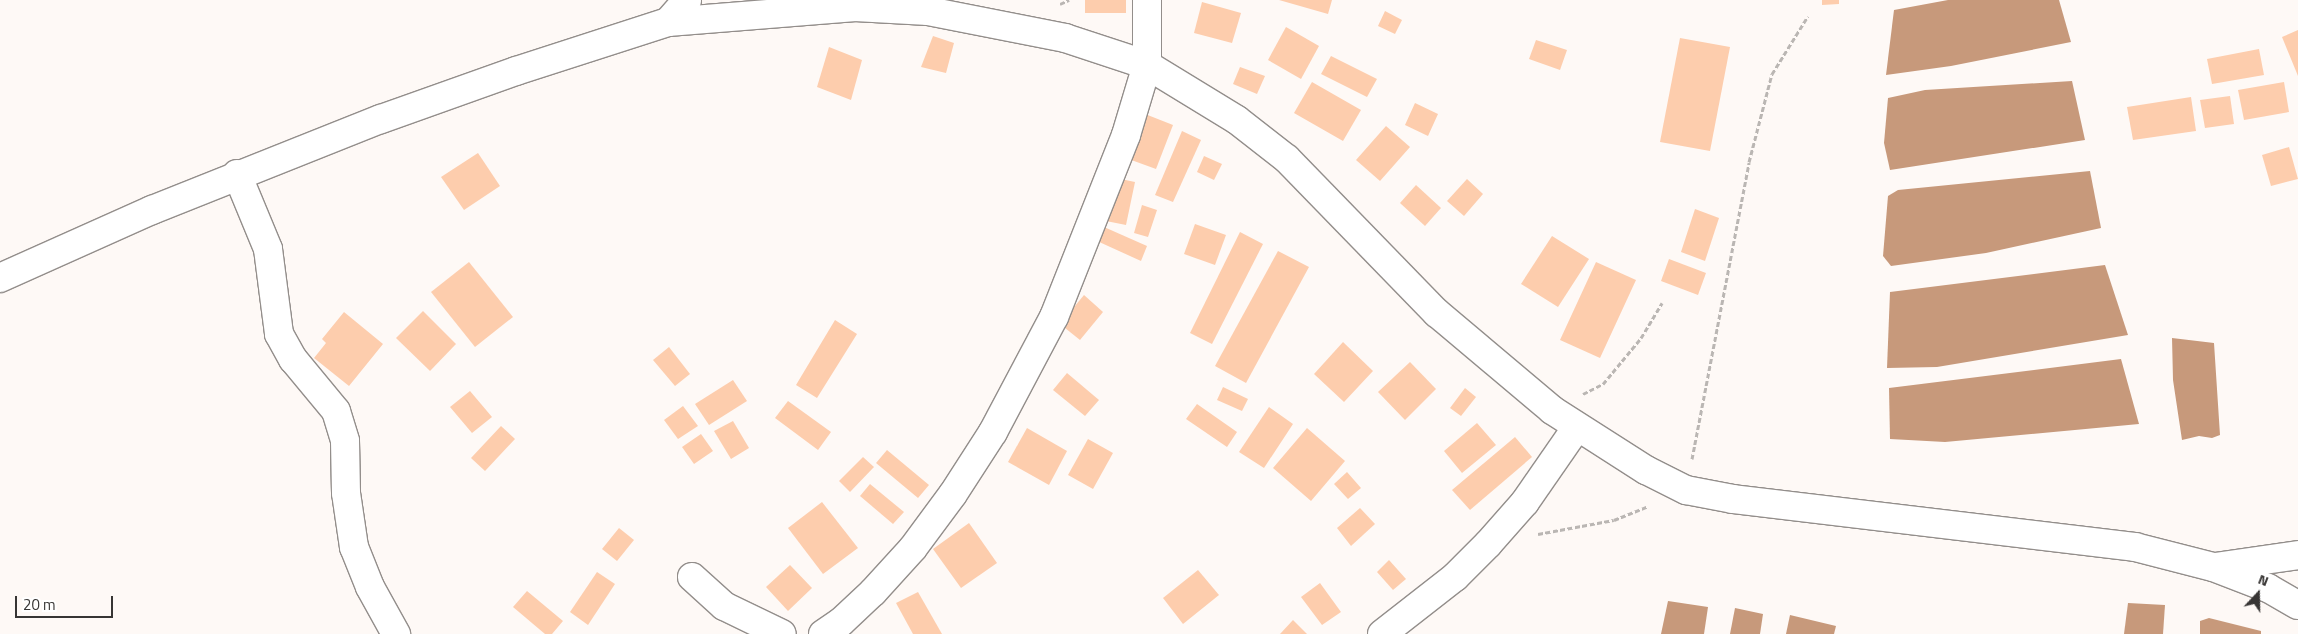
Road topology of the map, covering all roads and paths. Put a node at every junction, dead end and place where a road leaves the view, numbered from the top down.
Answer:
1 (687, 0) edge
2 (1147, 0) edge
3 (1808, 16) dead end
4 (668, 22) junction
5 (1147, 65) junction
6 (237, 174) junction
7 (0, 278) edge
8 (1662, 303) dead end
9 (1552, 410) junction
10 (1577, 427) junction
11 (1686, 490) junction
12 (1488, 544) junction
13 (2298, 555) edge
14 (2214, 567) junction
15 (692, 577) dead end
16 (2298, 605) edge
17 (396, 634) edge
18 (782, 634) edge
19 (823, 634) edge
20 (1382, 634) edge

1 - 4 street
2 - 5 street
3 - 11 path
4 - 5 street
4 - 6 street
5 - 9 street
5 - 19 street
6 - 7 street
6 - 17 street
8 - 9 path
9 - 10 street
10 - 11 street
10 - 12 street
11 - 12 path
11 - 14 street
12 - 20 street
13 - 14 street
14 - 16 street
15 - 18 street

